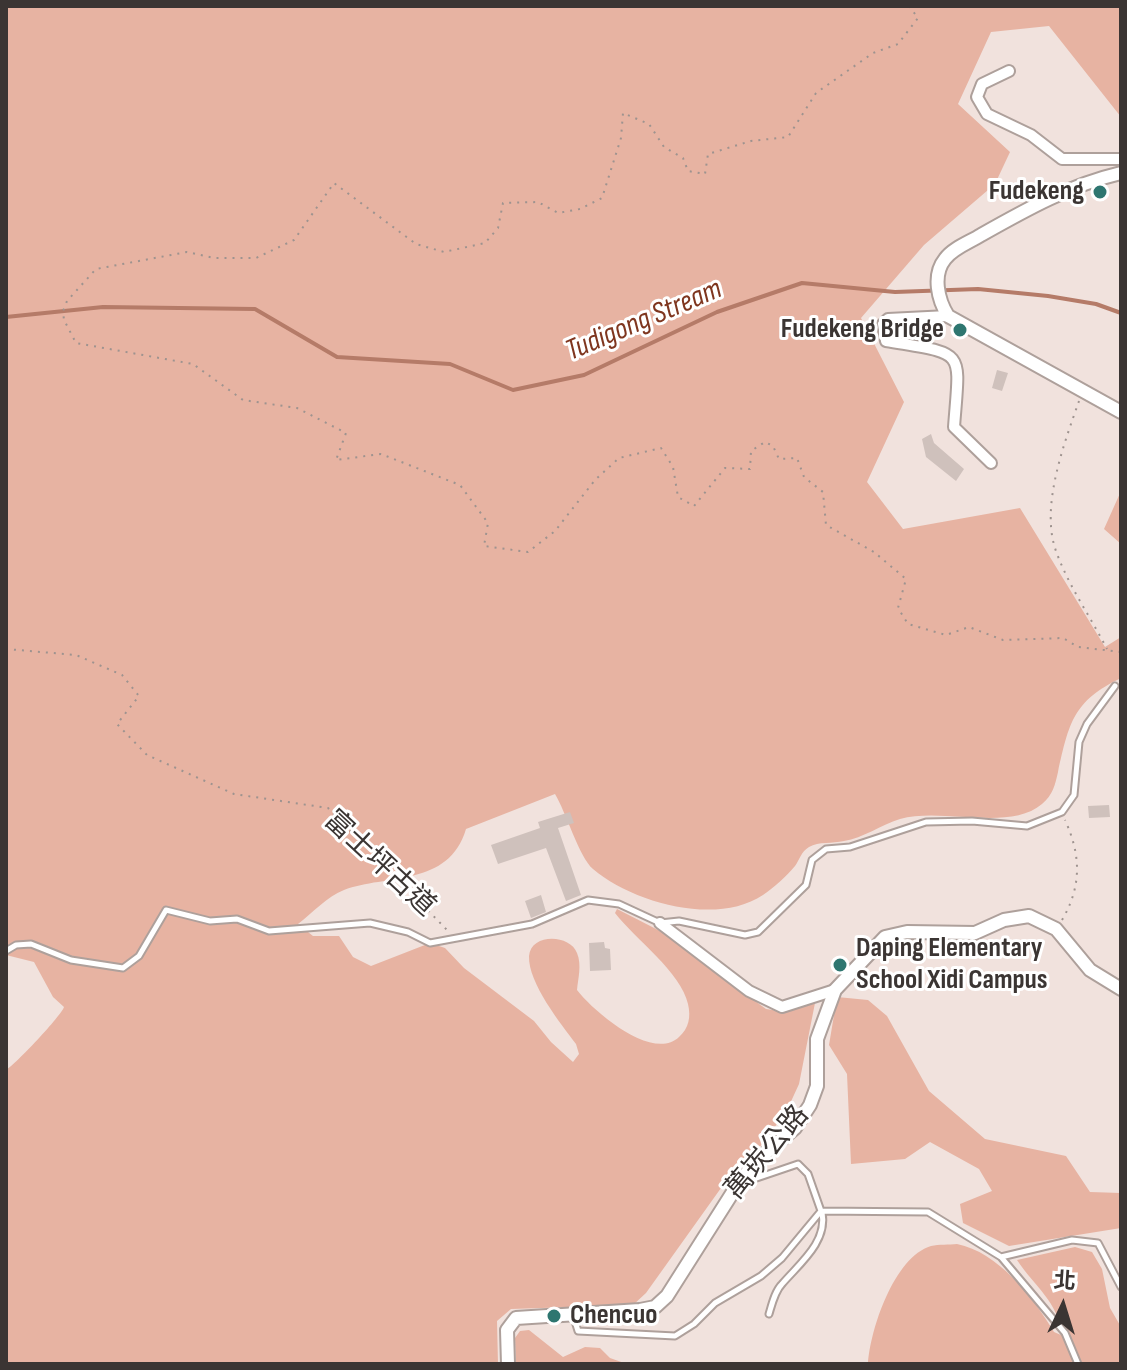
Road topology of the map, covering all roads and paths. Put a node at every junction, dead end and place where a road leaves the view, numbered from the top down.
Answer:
1 (909, 6) edge
2 (1009, 71) dead end
3 (1121, 159) edge
4 (1121, 173) edge
5 (946, 313) junction
6 (1083, 391) junction
7 (1121, 412) edge
8 (991, 463) dead end
9 (6, 649) edge
10 (1108, 650) junction
11 (1121, 652) edge
12 (1115, 686) dead end
13 (1062, 812) junction
14 (660, 923) junction
15 (1056, 929) junction
16 (456, 938) junction
17 (6, 951) edge
18 (1121, 989) edge
19 (835, 990) junction
20 (738, 1184) junction
21 (821, 1211) junction
22 (1001, 1257) junction
23 (1121, 1287) edge
24 (573, 1314) junction
25 (769, 1314) dead end
26 (508, 1364) edge
27 (1078, 1364) edge

1 - 10 path
2 - 3 street
4 - 5 street
5 - 6 street
5 - 8 street
6 - 7 street
6 - 10 path
9 - 16 path, 富士坪古道
10 - 11 path
12 - 13 lane
13 - 14 lane, 富士坪古道
13 - 15 path
14 - 16 lane, 富士坪古道
14 - 19 street
15 - 18 street
15 - 19 street, 萬崁公路
16 - 17 lane, 富士坪古道
19 - 20 street, 萬崁公路
20 - 21 lane
20 - 24 street, 萬崁公路
21 - 22 lane
21 - 24 lane
21 - 25 lane
22 - 23 lane
22 - 27 lane
24 - 26 street, 萬崁公路

